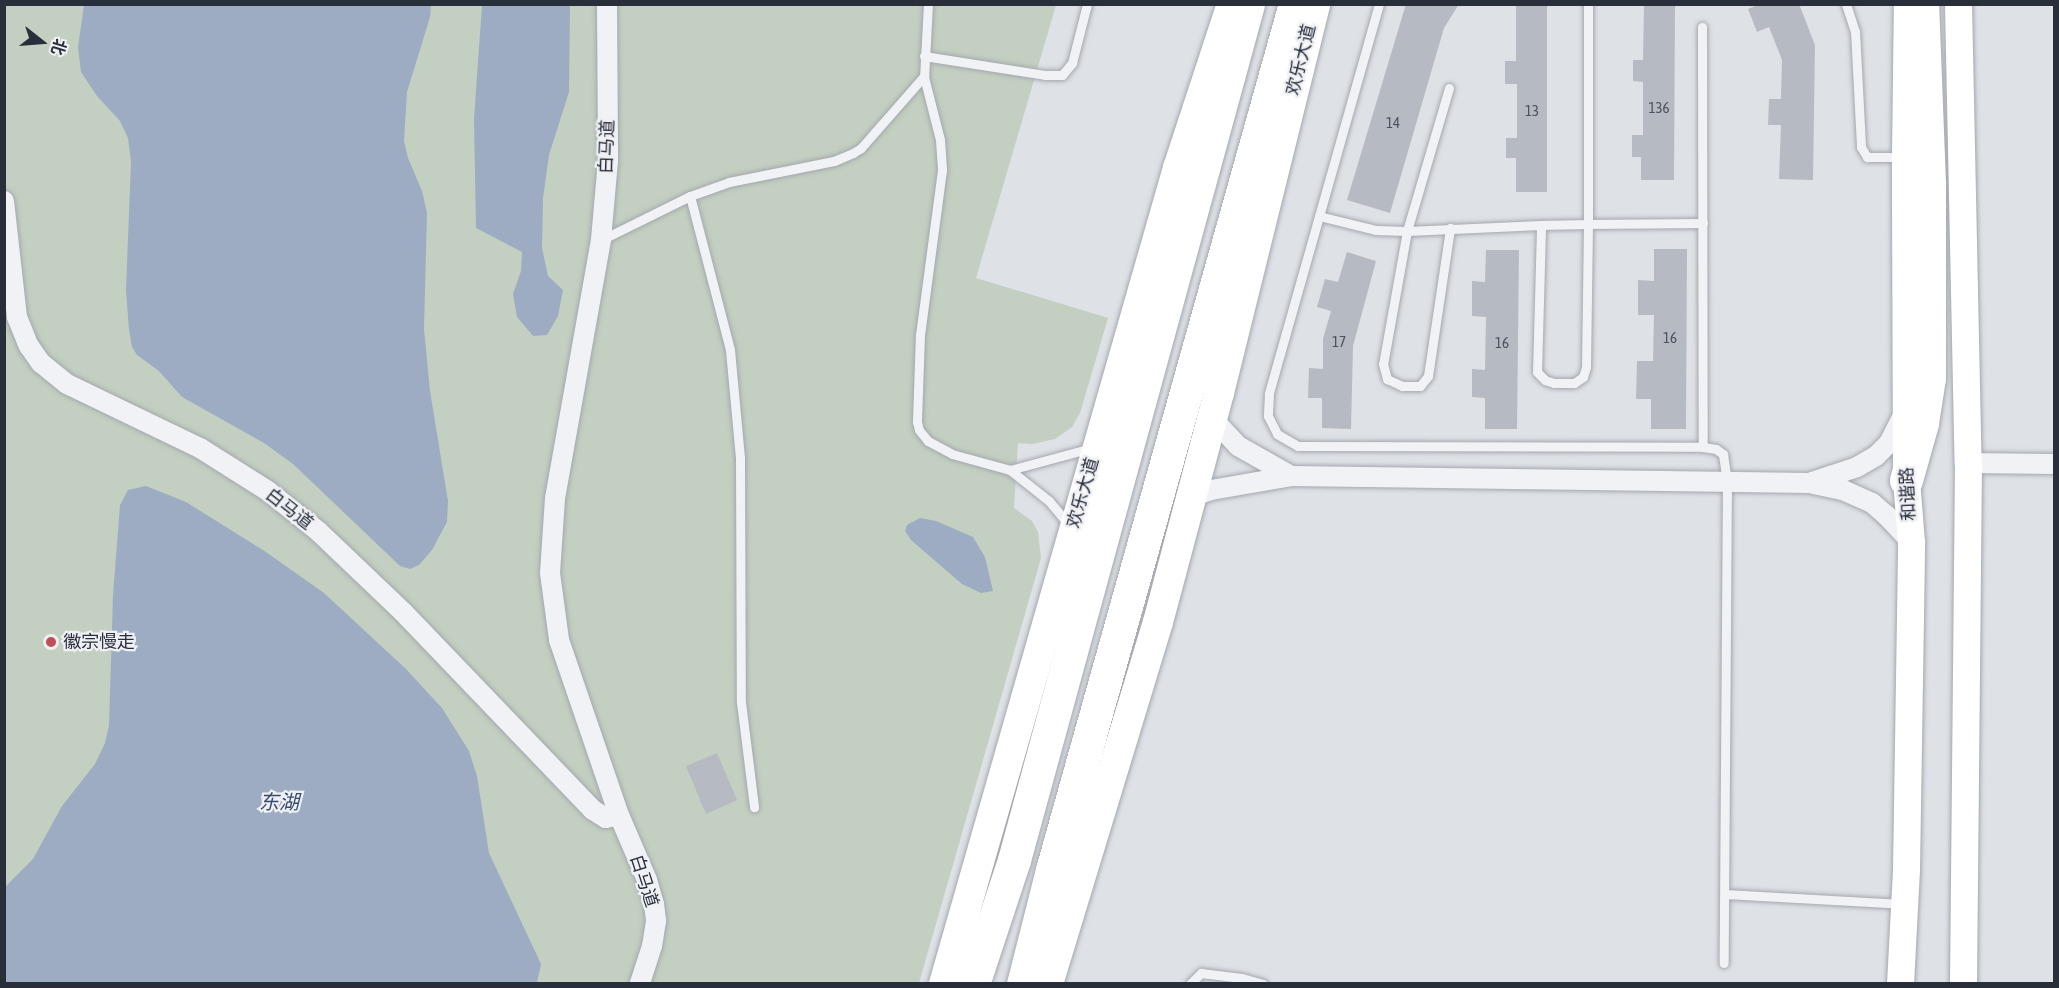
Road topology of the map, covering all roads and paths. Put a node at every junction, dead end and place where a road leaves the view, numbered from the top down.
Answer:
1 (607, 4) edge
2 (928, 4) edge
3 (1087, 4) edge
4 (1232, 4) edge
5 (1248, 4) edge
6 (1295, 4) edge
7 (1315, 4) edge
8 (1379, 4) edge
9 (1588, 4) edge
10 (1846, 4) edge
11 (1907, 4) edge
12 (1922, 4) edge
13 (1958, 4) edge
14 (1976, 4) edge
15 (1702, 27) dead end
16 (924, 56) junction
17 (1960, 73) junction
18 (924, 76) junction
19 (1449, 88) dead end
20 (1905, 157) junction
21 (690, 196) junction
22 (4, 201) edge
23 (1319, 216) junction
24 (1703, 223) junction
25 (1588, 224) junction
26 (1541, 225) junction
27 (1450, 228) junction
28 (1407, 231) junction
29 (601, 240) junction
30 (1905, 411) junction
31 (1212, 418) junction
32 (1096, 447) junction
33 (1703, 447) junction
34 (1968, 463) junction
35 (2055, 464) edge
36 (1010, 470) junction
37 (1291, 476) junction
38 (1906, 480) junction
39 (1727, 481) junction
40 (1809, 483) junction
41 (1191, 497) junction
42 (1073, 531) junction
43 (1911, 542) junction
44 (754, 807) dead end
45 (619, 815) junction
46 (1725, 894) junction
47 (1905, 904) junction
48 (1724, 963) dead end
49 (640, 984) edge
50 (944, 984) edge
51 (973, 984) edge
52 (1023, 984) edge
53 (1048, 984) edge
54 (1190, 984) edge
55 (1263, 984) edge
56 (1900, 984) edge
57 (1963, 984) edge

1 - 29 street, 白马道
2 - 16 lane
3 - 16 lane
4 - 32 main road, 欢乐大道
5 - 51 highway, 欢乐大道
6 - 52 highway, 欢乐大道
7 - 31 main road, 欢乐大道
8 - 23 lane
9 - 25 lane
10 - 20 lane
11 - 20 main road, 和谐路
12 - 38 highway
13 - 17 main road
14 - 17 main road
15 - 24 lane
16 - 18 lane
17 - 34 main road
18 - 21 lane
18 - 36 lane
19 - 28 lane
20 - 30 main road, 和谐路
21 - 29 lane
21 - 44 lane
22 - 45 street, 白马道
23 - 28 lane
23 - 33 lane
24 - 25 lane
24 - 33 lane
25 - 26 lane
25 - 26 lane
26 - 27 lane
27 - 28 lane
27 - 28 lane
29 - 45 street, 白马道
30 - 38 main road, 和谐路
30 - 40 street
31 - 37 street
31 - 41 main road, 欢乐大道
32 - 36 lane
32 - 42 main road, 欢乐大道
33 - 39 lane
34 - 35 street
34 - 57 main road
36 - 42 lane
37 - 39 street
37 - 41 street
38 - 43 main road, 和谐路
39 - 40 street
39 - 46 lane
40 - 43 street
41 - 53 main road, 欢乐大道
42 - 50 main road, 欢乐大道
43 - 47 main road, 和谐路
45 - 49 street, 白马道
46 - 47 lane
46 - 48 lane
47 - 56 main road, 和谐路
54 - 55 lane

